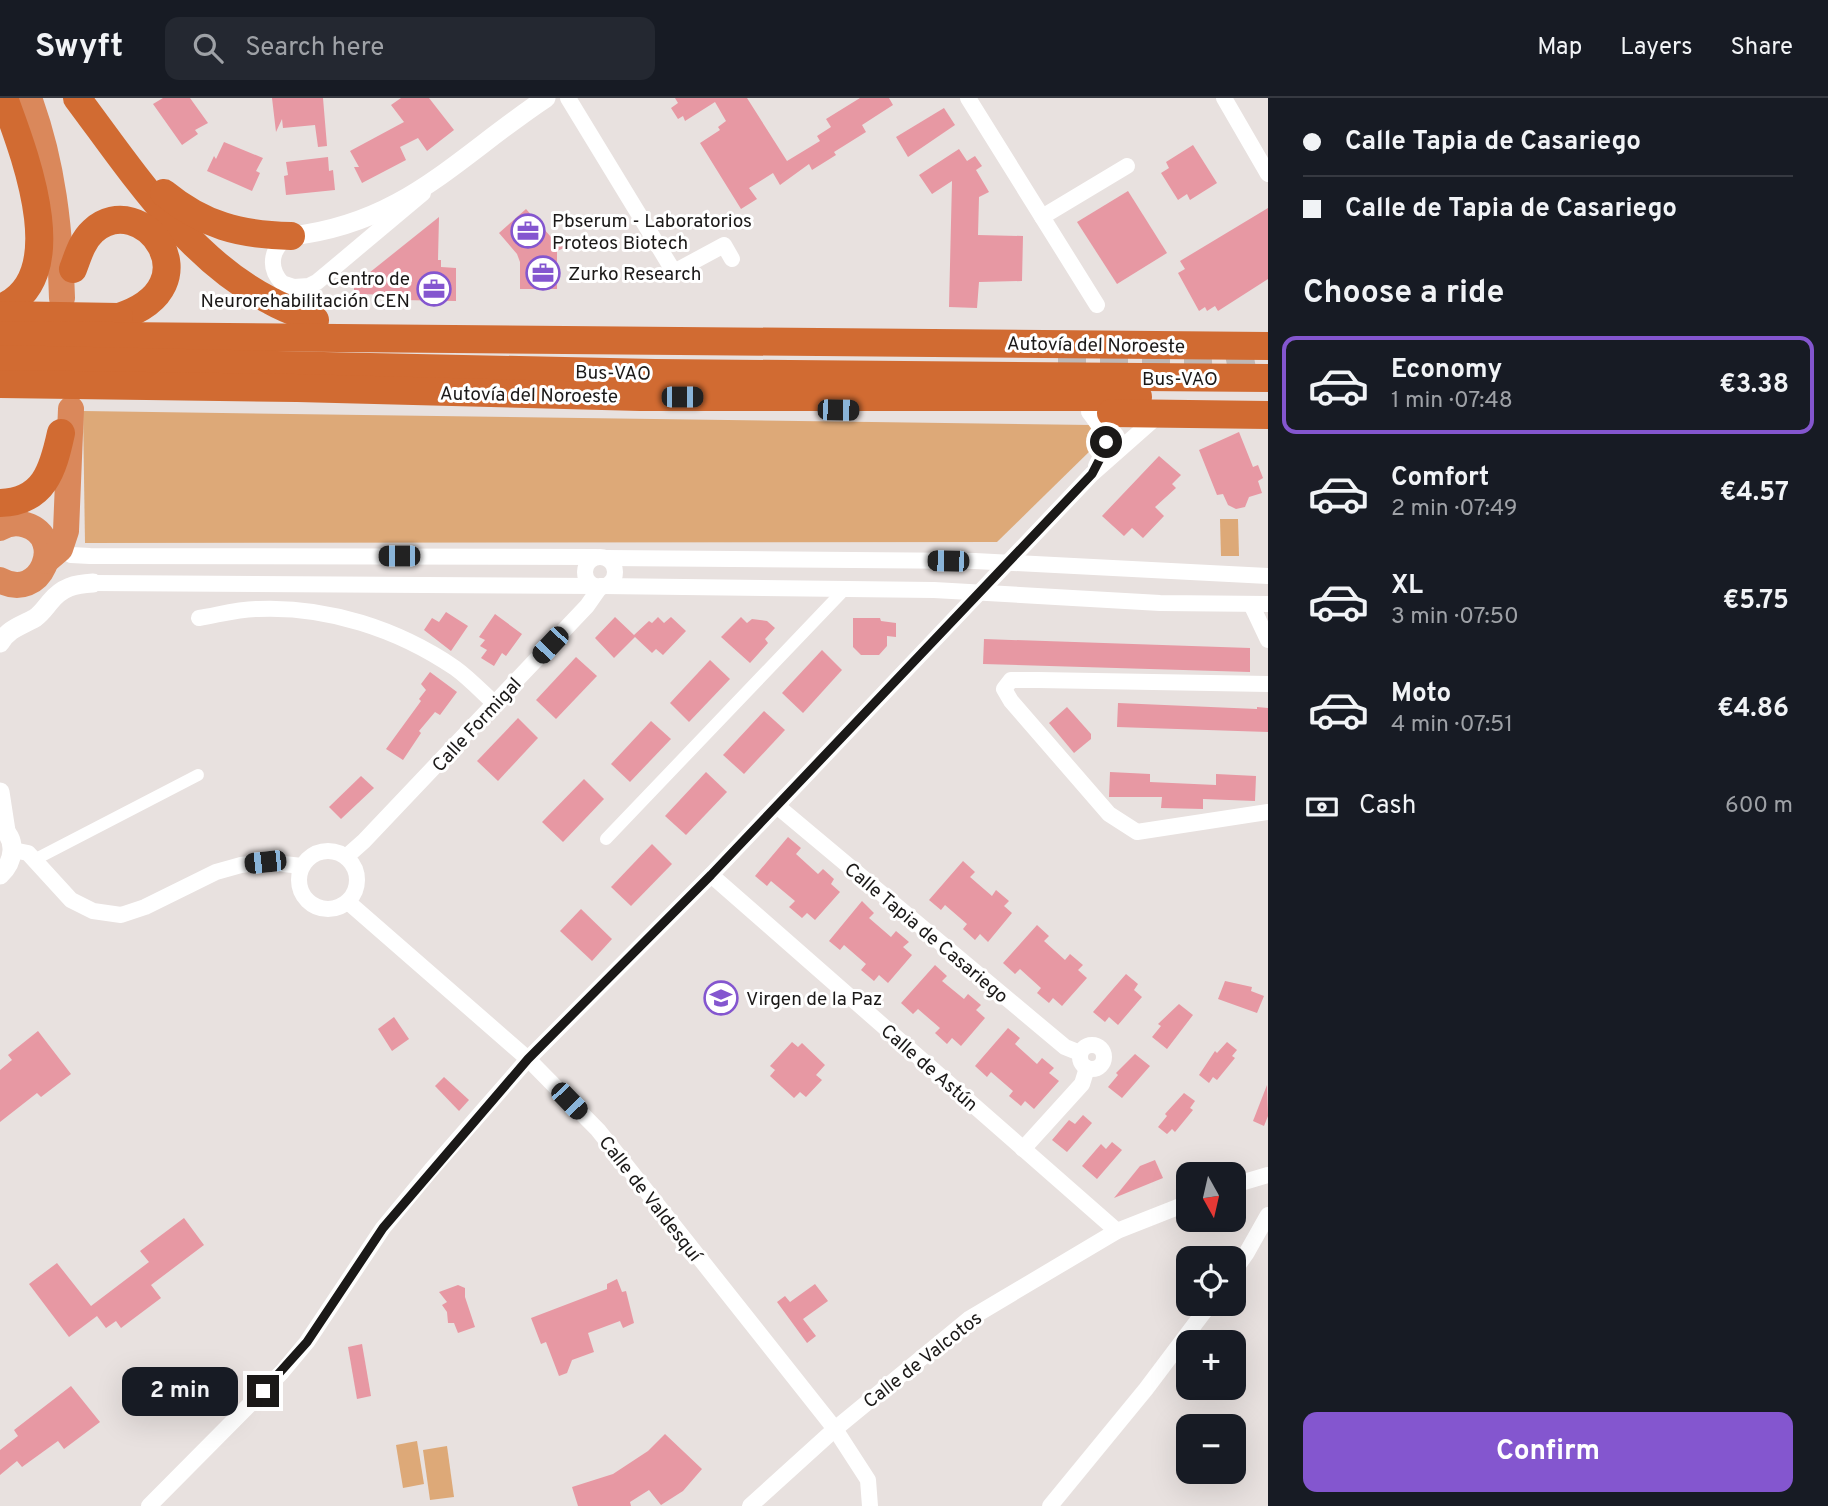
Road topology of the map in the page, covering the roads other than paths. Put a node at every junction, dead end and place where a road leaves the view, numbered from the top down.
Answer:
1 (4, 98) edge
2 (29, 98) edge
3 (45, 98) edge
4 (546, 98) edge
5 (568, 98) edge
6 (968, 98) edge
7 (1224, 98) edge
8 (86, 109) edge
9 (1128, 166) dead end
10 (1268, 174) edge
11 (431, 184) junction
12 (1042, 216) junction
13 (290, 236) junction
14 (732, 259) dead end
15 (73, 269) junction
16 (1097, 305) dead end
17 (0, 308) edge
18 (0, 315) edge
19 (119, 317) junction
20 (315, 320) junction
21 (0, 335) edge
22 (912, 341) junction
23 (1268, 346) edge
24 (0, 359) edge
25 (31, 359) junction
26 (1058, 362) tunnel mouth
27 (1268, 378) edge
28 (0, 384) edge
29 (297, 388) junction
30 (703, 397) junction
31 (1268, 397) edge
32 (0, 402) edge
33 (1088, 412) junction
34 (1164, 414) junction
35 (1268, 415) edge
36 (64, 417) junction
37 (1092, 474) junction
38 (0, 503) edge
39 (32, 527) junction
40 (0, 528) edge
41 (53, 555) junction
42 (601, 558) junction
43 (1007, 563) junction
44 (1268, 576) edge
45 (93, 583) joint
46 (2, 584) edge
47 (600, 586) junction
48 (845, 589) junction
49 (979, 592) junction
50 (1251, 604) junction
51 (1268, 604) edge
52 (199, 618) dead end
53 (1268, 640) edge
54 (0, 643) edge
55 (1268, 684) edge
56 (495, 704) junction
57 (198, 775) dead end
58 (0, 792) edge
59 (777, 806) junction
60 (1268, 812) edge
61 (3, 829) edge
62 (606, 839) dead end
63 (13, 850) junction
64 (346, 857) junction
65 (34, 860) junction
66 (302, 866) junction
67 (0, 875) edge
68 (711, 875) junction
69 (348, 902) junction
70 (528, 1059) junction
71 (1023, 1149) junction
72 (1268, 1175) edge
73 (1246, 1181) edge
74 (1176, 1208) edge
75 (1268, 1215) edge
76 (1116, 1231) junction
77 (1246, 1254) edge
78 (1200, 1316) edge
79 (835, 1429) junction
80 (149, 1506) edge
81 (750, 1506) edge
82 (870, 1506) edge
83 (1050, 1506) edge

1 - 17 highway
2 - 15 highway
3 - 15 highway
4 - 11 street
5 - 14 street
6 - 12 street
7 - 10 street
8 - 13 highway
8 - 20 highway
9 - 12 street
11 - 13 street
11 - 13 street
12 - 16 street
15 - 19 highway
18 - 19 highway
19 - 20 highway
20 - 22 highway
21 - 22 highway, Autovía del Noroeste
22 - 23 highway, Autovía del Noroeste
24 - 25 highway, Bus-VAO
25 - 26 highway
25 - 27 highway, Bus-VAO
28 - 29 highway, Autovía del Noroeste
29 - 30 highway, Autovía del Noroeste
29 - 32 highway
30 - 31 highway, Autovía del Noroeste
30 - 33 highway
33 - 34 highway
33 - 37 street
34 - 35 highway
34 - 37 street
36 - 38 highway
36 - 39 highway
36 - 41 highway
37 - 43 street
39 - 40 highway
39 - 41 highway
41 - 42 street
41 - 46 highway
42 - 43 street
42 - 47 street
42 - 47 street
43 - 44 street
43 - 49 street
45 - 47 street
45 - 54 street
47 - 48 street
47 - 56 street, Calle Formigal
48 - 49 street
48 - 62 street
49 - 50 street
49 - 59 street
50 - 51 street
50 - 53 street
52 - 56 street
55 - 60 street
56 - 64 street, Calle Formigal
57 - 65 street
58 - 61 street
59 - 68 street
59 - 71 street, Calle Tapia de Casariego
61 - 63 street
63 - 65 street
63 - 67 street
64 - 66 street
64 - 69 street
65 - 66 street
66 - 69 street
68 - 70 street
68 - 71 street, Calle de Astún
69 - 70 street, Calle de Valdesquí
70 - 79 street, Calle de Valdesquí
70 - 80 street
71 - 76 street, Calle de Astún
72 - 73 street
74 - 76 street, Calle de Valcotos
75 - 77 street
76 - 79 street, Calle de Valcotos
78 - 83 street
79 - 81 street, Calle de Valcotos
79 - 82 street, Calle de Valdesquí

